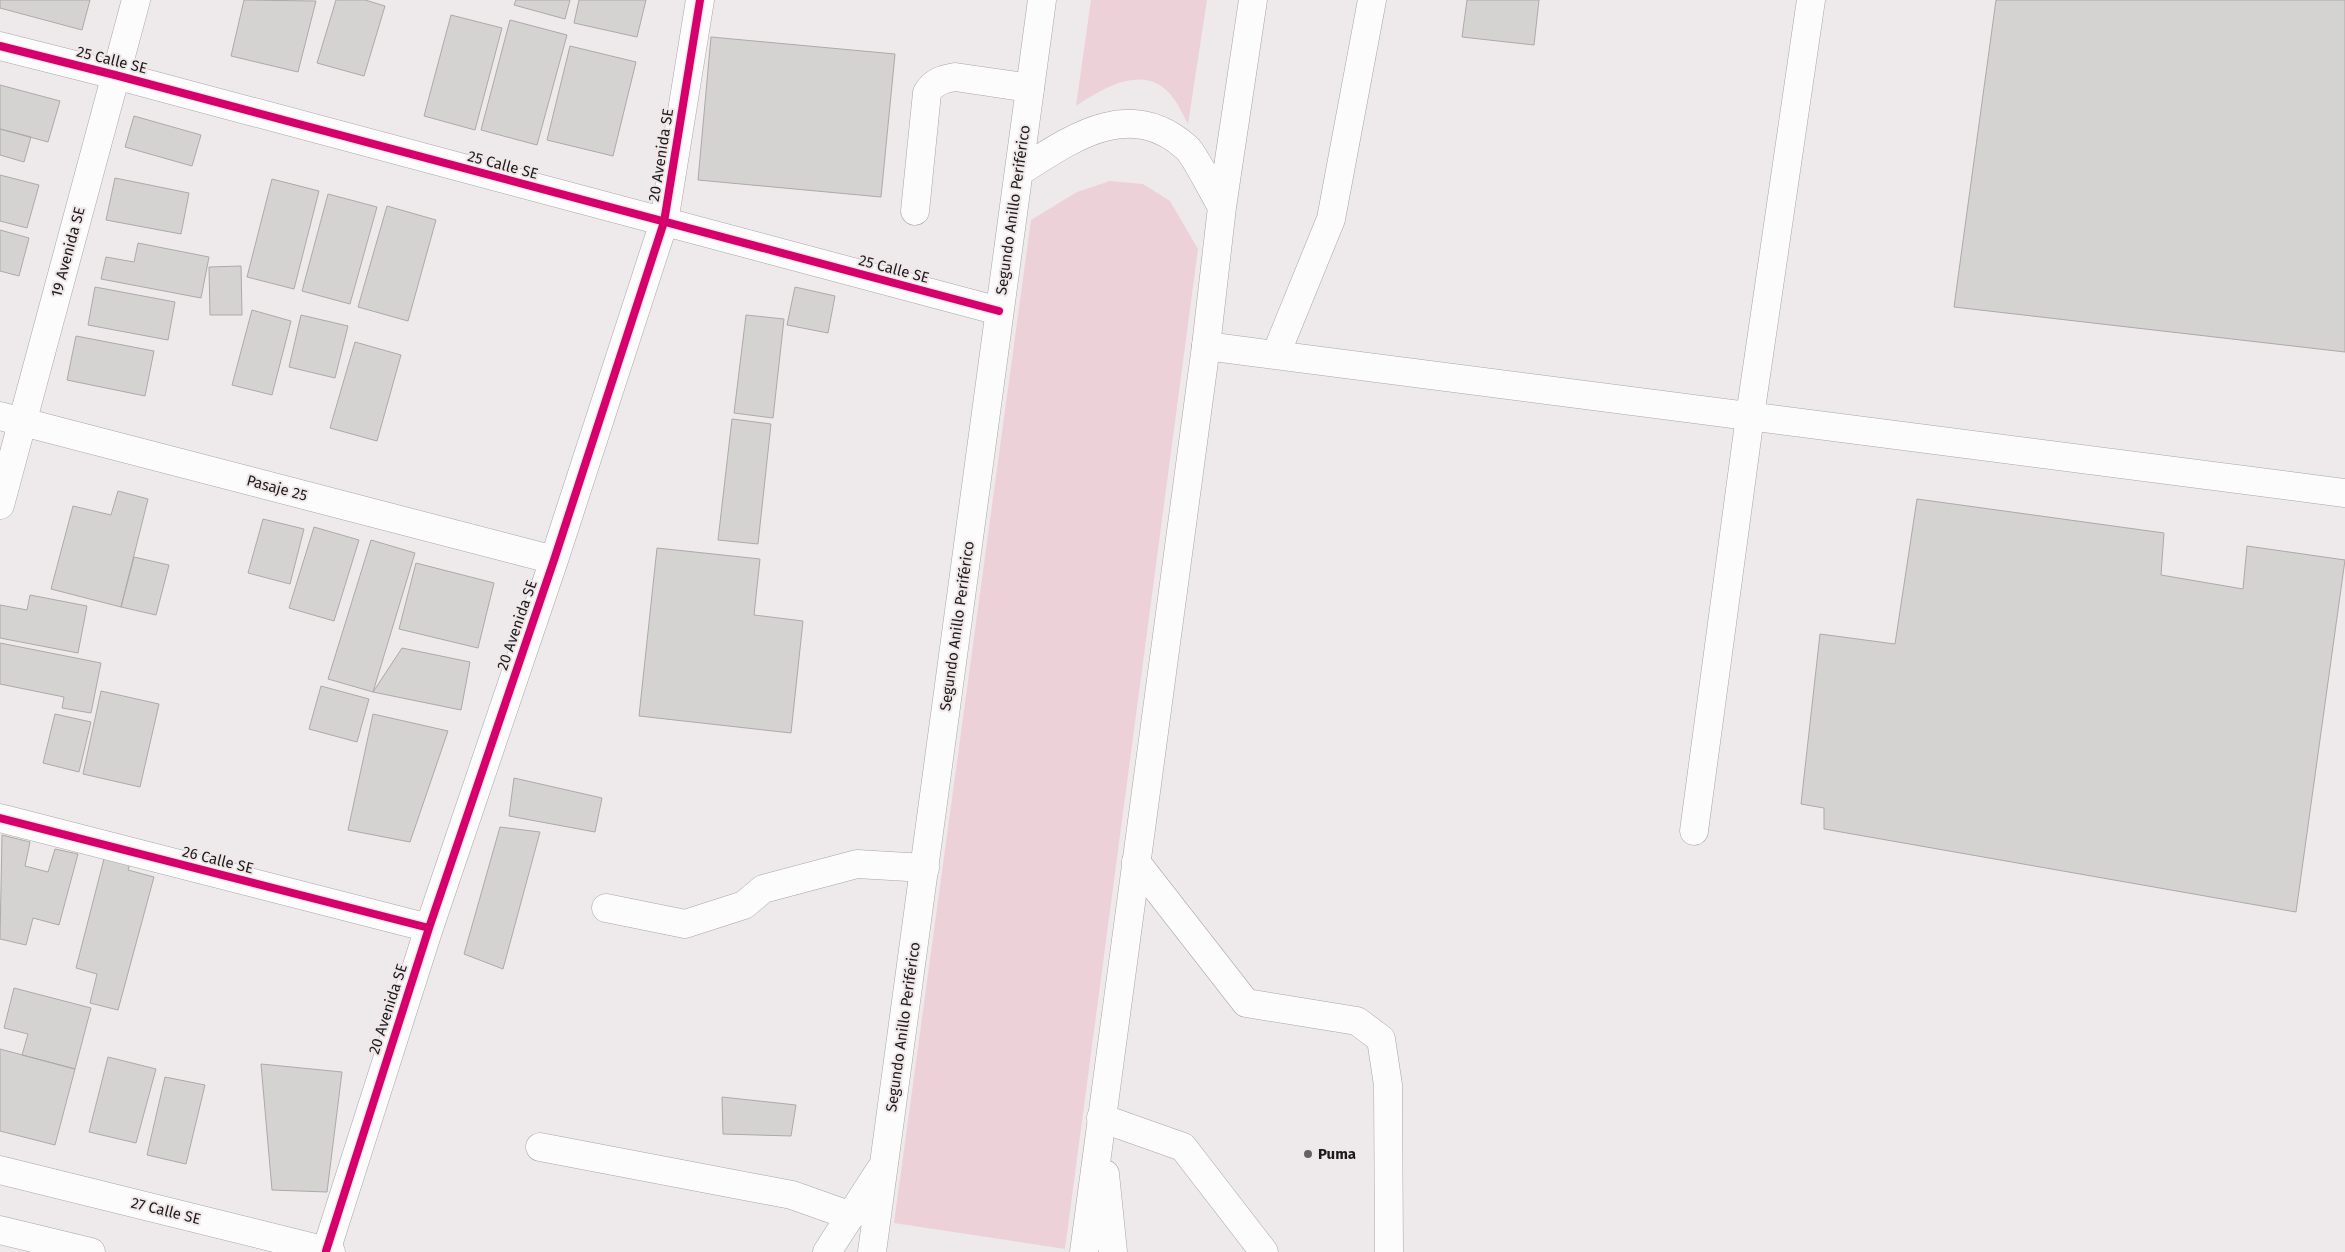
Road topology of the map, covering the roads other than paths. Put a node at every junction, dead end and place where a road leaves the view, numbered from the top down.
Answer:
1 (136, 0) edge
2 (700, 0) edge
3 (1042, 0) edge
4 (1253, 0) edge
5 (1372, 0) edge
6 (1811, 0) edge
7 (0, 46) edge
8 (115, 75) junction
9 (1030, 88) junction
10 (1018, 172) junction
11 (1222, 207) junction
12 (915, 211) dead end
13 (664, 222) junction
14 (999, 311) junction
15 (1206, 346) junction
16 (1276, 354) junction
17 (1750, 416) junction
18 (12, 419) edge
19 (2345, 493) edge
20 (0, 505) edge
21 (554, 560) junction
22 (0, 818) edge
23 (1694, 831) dead end
24 (1136, 862) junction
25 (925, 868) junction
26 (606, 908) dead end
27 (429, 928) junction
28 (1101, 1122) junction
29 (540, 1147) dead end
30 (886, 1160) junction
31 (0, 1170) edge
32 (851, 1216) junction
33 (0, 1230) edge
34 (328, 1251) edge
35 (91, 1252) edge
36 (827, 1252) edge
37 (872, 1252) edge
38 (1084, 1252) edge
39 (1113, 1252) edge
40 (1264, 1252) edge
41 (1389, 1252) edge

1 - 8 main road, 19 Avenida SE
2 - 13 main road, 20 Avenida SE
3 - 9 main road, Segundo Anillo Periférico
4 - 11 main road
5 - 16 main road
6 - 17 main road
7 - 8 main road, 25 Calle SE
8 - 13 main road, 25 Calle SE
8 - 18 main road, 19 Avenida SE
9 - 10 main road, Segundo Anillo Periférico
9 - 12 main road
10 - 11 main road
10 - 14 main road, Segundo Anillo Periférico
11 - 15 main road
13 - 14 main road, 25 Calle SE
13 - 21 main road, 20 Avenida SE
14 - 25 main road, Segundo Anillo Periférico
15 - 16 main road
15 - 24 main road
16 - 17 main road
17 - 19 main road
17 - 23 main road
18 - 20 main road, 19 Avenida SE
18 - 21 main road, Pasaje 25
21 - 27 main road, 20 Avenida SE
22 - 27 main road, 26 Calle SE
24 - 28 main road
24 - 41 main road
25 - 26 main road
25 - 30 main road, Segundo Anillo Periférico
27 - 34 main road, 20 Avenida SE
28 - 38 main road
28 - 39 main road
28 - 40 main road
29 - 32 main road
30 - 32 main road
30 - 37 main road, Segundo Anillo Periférico
31 - 34 main road, 27 Calle SE
32 - 36 main road
33 - 35 main road

